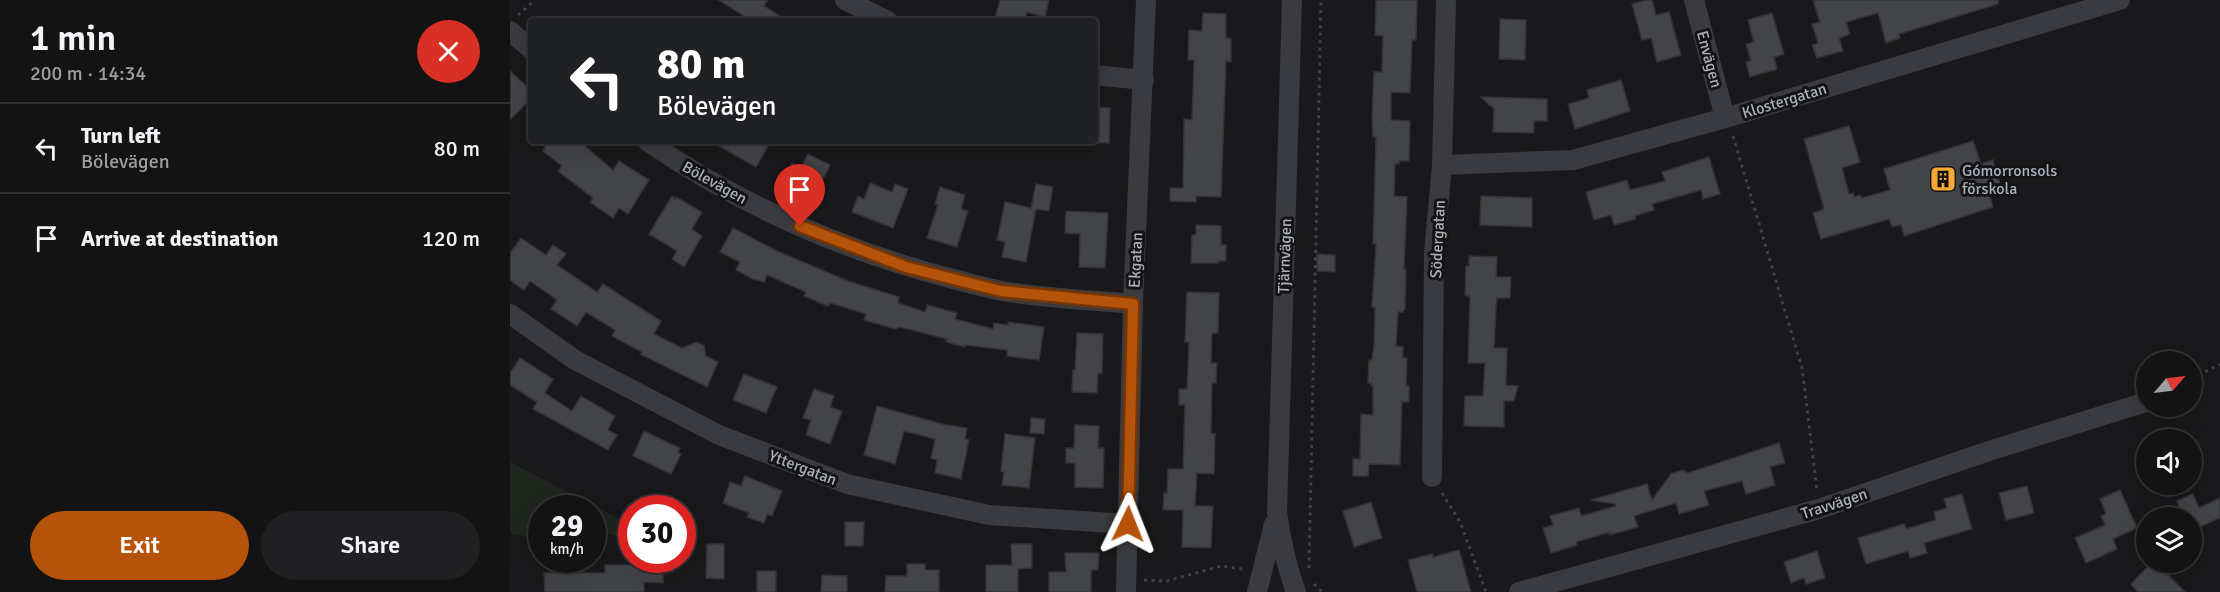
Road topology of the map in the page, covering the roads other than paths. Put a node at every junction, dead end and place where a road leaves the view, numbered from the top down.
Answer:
1 (845, 0) edge
2 (1146, 0) edge
3 (1292, 0) edge
4 (1446, 0) edge
5 (1694, 0) edge
6 (2120, 0) edge
7 (882, 18) edge
8 (513, 24) edge
9 (528, 45) edge
10 (1098, 75) edge
11 (1144, 80) junction
12 (1725, 118) junction
13 (652, 144) edge
14 (1442, 165) junction
15 (1133, 304) junction
16 (510, 314) edge
17 (2136, 405) edge
18 (1432, 477) road end
19 (1277, 512) junction
20 (1128, 524) junction
21 (1127, 586) edge
22 (1257, 592) edge
23 (1296, 592) edge
24 (1519, 592) edge

1 - 7 street
2 - 11 street, Ekgatan
3 - 19 street, Tjärnvägen
4 - 14 street, Södergatan
5 - 12 street, Envägen
6 - 12 street, Klostergatan
8 - 9 street
10 - 11 street
11 - 15 street, Ekgatan
12 - 14 street, Klostergatan
13 - 15 street, Bölevägen
14 - 18 street, Södergatan
15 - 20 street, Ekgatan
16 - 20 street, Yttergatan
17 - 24 street, Travvägen
19 - 22 street, Tjärnvägen
19 - 23 street, Tjärnvägen
20 - 21 street, Ekgatan

